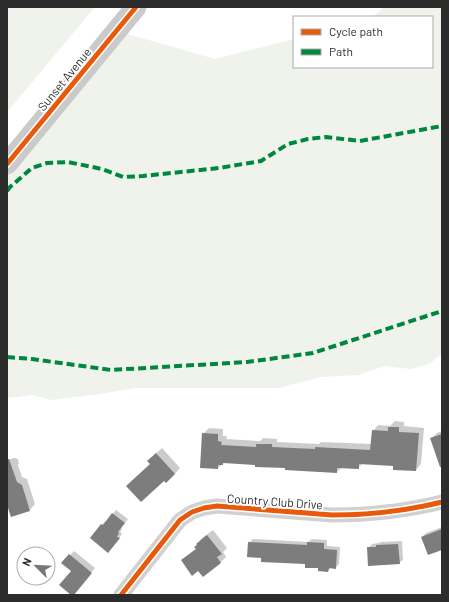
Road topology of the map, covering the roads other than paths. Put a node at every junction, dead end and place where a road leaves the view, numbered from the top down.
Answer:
1 (136, 7) edge
2 (7, 164) edge
3 (442, 502) edge
4 (121, 595) edge

1 - 2 street, Sunset Avenue
3 - 4 street, Country Club Drive

